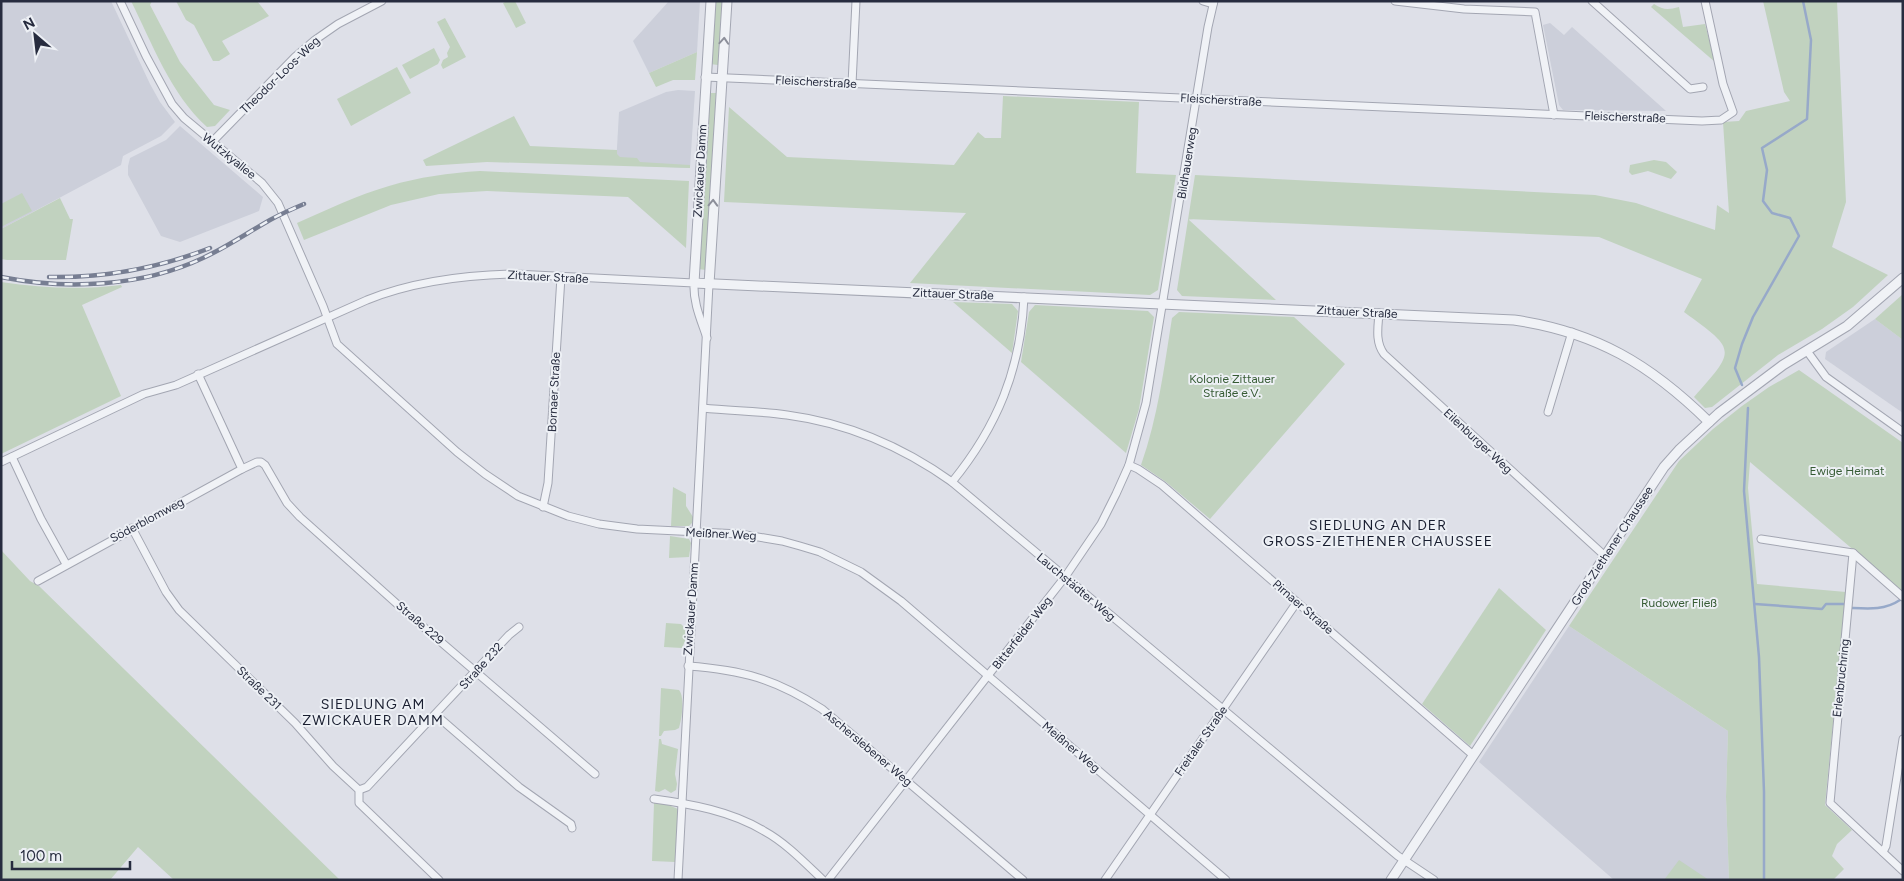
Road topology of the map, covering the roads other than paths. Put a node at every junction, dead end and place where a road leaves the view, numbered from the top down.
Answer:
1 (120, 1) edge
2 (382, 1) edge
3 (710, 1) edge
4 (727, 1) edge
5 (856, 1) edge
6 (1203, 1) edge
7 (1395, 1) edge
8 (1592, 1) edge
9 (1706, 1) edge
10 (1214, 3) edge
11 (706, 77) junction
12 (721, 78) junction
13 (852, 84) junction
14 (1704, 87) dead end
15 (1197, 99) junction
16 (1554, 115) junction
17 (212, 142) junction
18 (1180, 206) joint
19 (561, 277) junction
20 (1903, 278) edge
21 (694, 283) junction
22 (709, 284) junction
23 (1024, 297) junction
24 (1164, 303) junction
25 (1379, 313) junction
26 (328, 318) junction
27 (1572, 332) junction
28 (707, 338) junction
29 (1807, 351) junction
30 (198, 374) junction
31 (703, 408) junction
32 (1548, 412) dead end
33 (1709, 422) junction
34 (1903, 432) edge
35 (12, 457) junction
36 (1, 462) edge
37 (257, 462) joint
38 (1129, 466) junction
39 (242, 468) junction
40 (952, 482) junction
41 (543, 507) junction
42 (132, 528) junction
43 (696, 533) junction
44 (1761, 539) dead end
45 (1853, 553) junction
46 (1605, 556) junction
47 (66, 564) junction
48 (1065, 578) junction
49 (38, 581) dead end
50 (1903, 596) edge
51 (1297, 602) junction
52 (519, 627) dead end
53 (688, 666) junction
54 (476, 671) junction
55 (988, 676) junction
56 (1222, 710) junction
57 (436, 715) junction
58 (1903, 739) edge
59 (1473, 755) junction
60 (596, 774) dead end
61 (907, 780) junction
62 (359, 790) junction
63 (654, 800) dead end
64 (681, 803) junction
65 (1150, 814) junction
66 (572, 828) dead end
67 (1883, 852) junction
68 (1404, 860) junction
69 (1903, 871) edge
70 (439, 880) edge
71 (678, 880) edge
72 (824, 880) edge
73 (828, 880) edge
74 (1022, 880) edge
75 (1105, 880) edge
76 (1226, 880) edge
77 (1391, 880) edge
78 (1434, 880) edge

1 - 17 street, Wutzkyallee
2 - 17 street, Theodor-Loos-Weg
3 - 11 street, Zwickauer Damm
12 -> 4 street, Zwickauer Damm
5 - 13 street
6 - 10 street
7 - 16 street
8 - 14 street
9 - 16 street, Fleischerstraße
10 - 15 street, Bildhauerweg
11 - 12 street, Fleischerstraße
11 - 21 street, Zwickauer Damm
12 - 13 street, Fleischerstraße
22 -> 12 street, Zwickauer Damm
13 - 15 street, Fleischerstraße
15 - 16 street, Fleischerstraße
15 - 18 street, Bildhauerweg
17 - 26 street, Wutzkyallee
18 - 24 street, Bitterfelder Weg
19 - 21 street, Zittauer Straße
19 - 26 street, Zittauer Straße
19 - 41 street, Bornaer Straße
20 - 29 street, Groß-Ziethener Chaussee
21 - 22 street, Zittauer Straße
21 - 28 street, Zwickauer Damm
22 - 23 street, Zittauer Straße
22 - 28 street, Zwickauer Damm
23 - 24 street, Zittauer Straße
23 - 40 street
24 - 25 street, Zittauer Straße
24 - 38 street, Bitterfelder Weg
25 - 27 street, Zittauer Straße
25 - 46 street, Eilenburger Weg
26 - 30 street, Zittauer Straße
26 - 41 street, Meißner Weg
27 - 32 street
27 - 33 street, Zittauer Straße
28 - 31 street, Zwickauer Damm
29 - 33 street, Groß-Ziethener Chaussee
29 - 34 street
30 - 35 street, Zittauer Straße
30 - 39 street
31 - 40 street, Lauchstädter Weg
31 - 43 street, Zwickauer Damm
33 - 46 street, Groß-Ziethener Chaussee
35 - 36 street, Zittauer Straße
35 - 47 street
37 - 39 street, Söderblomweg
37 - 54 street, Straße 229
38 - 48 street, Bitterfelder Weg
38 - 51 street, Pirnaer Straße
39 - 42 street, Söderblomweg
40 - 48 street, Lauchstädter Weg
41 - 43 street, Meißner Weg
42 - 47 street, Söderblomweg
42 - 62 street, Straße 231
43 - 53 street, Zwickauer Damm
43 - 55 street, Meißner Weg
44 - 45 street
45 - 50 street
45 - 67 street, Erlenbruchring
46 - 59 street, Groß-Ziethener Chaussee
47 - 49 street, Söderblomweg
48 - 55 street, Bitterfelder Weg
48 - 56 street, Lauchstädter Weg
51 - 56 street, Freitaler Straße
51 - 59 street, Pirnaer Straße
52 - 54 street, Straße 232
53 - 61 street, Ascherslebener Weg
53 - 64 street, Zwickauer Damm
54 - 57 street, Straße 232
54 - 60 street, Straße 229
55 - 61 street, Bitterfelder Weg
55 - 65 street, Meißner Weg
56 - 65 street, Freitaler Straße
56 - 68 street, Lauchstädter Weg
57 - 62 street, Straße 232
57 - 66 street
58 - 67 street
59 - 68 street, Groß-Ziethener Chaussee
61 - 73 street, Bitterfelder Weg
61 - 74 street, Ascherslebener Weg
62 - 70 street, Straße 231
63 - 64 street
64 - 71 street, Zwickauer Damm
64 - 72 street
65 - 75 street, Freitaler Straße
65 - 76 street, Meißner Weg
67 - 69 street
68 - 77 street, Groß-Ziethener Chaussee
68 - 78 street, Lauchstädter Weg

